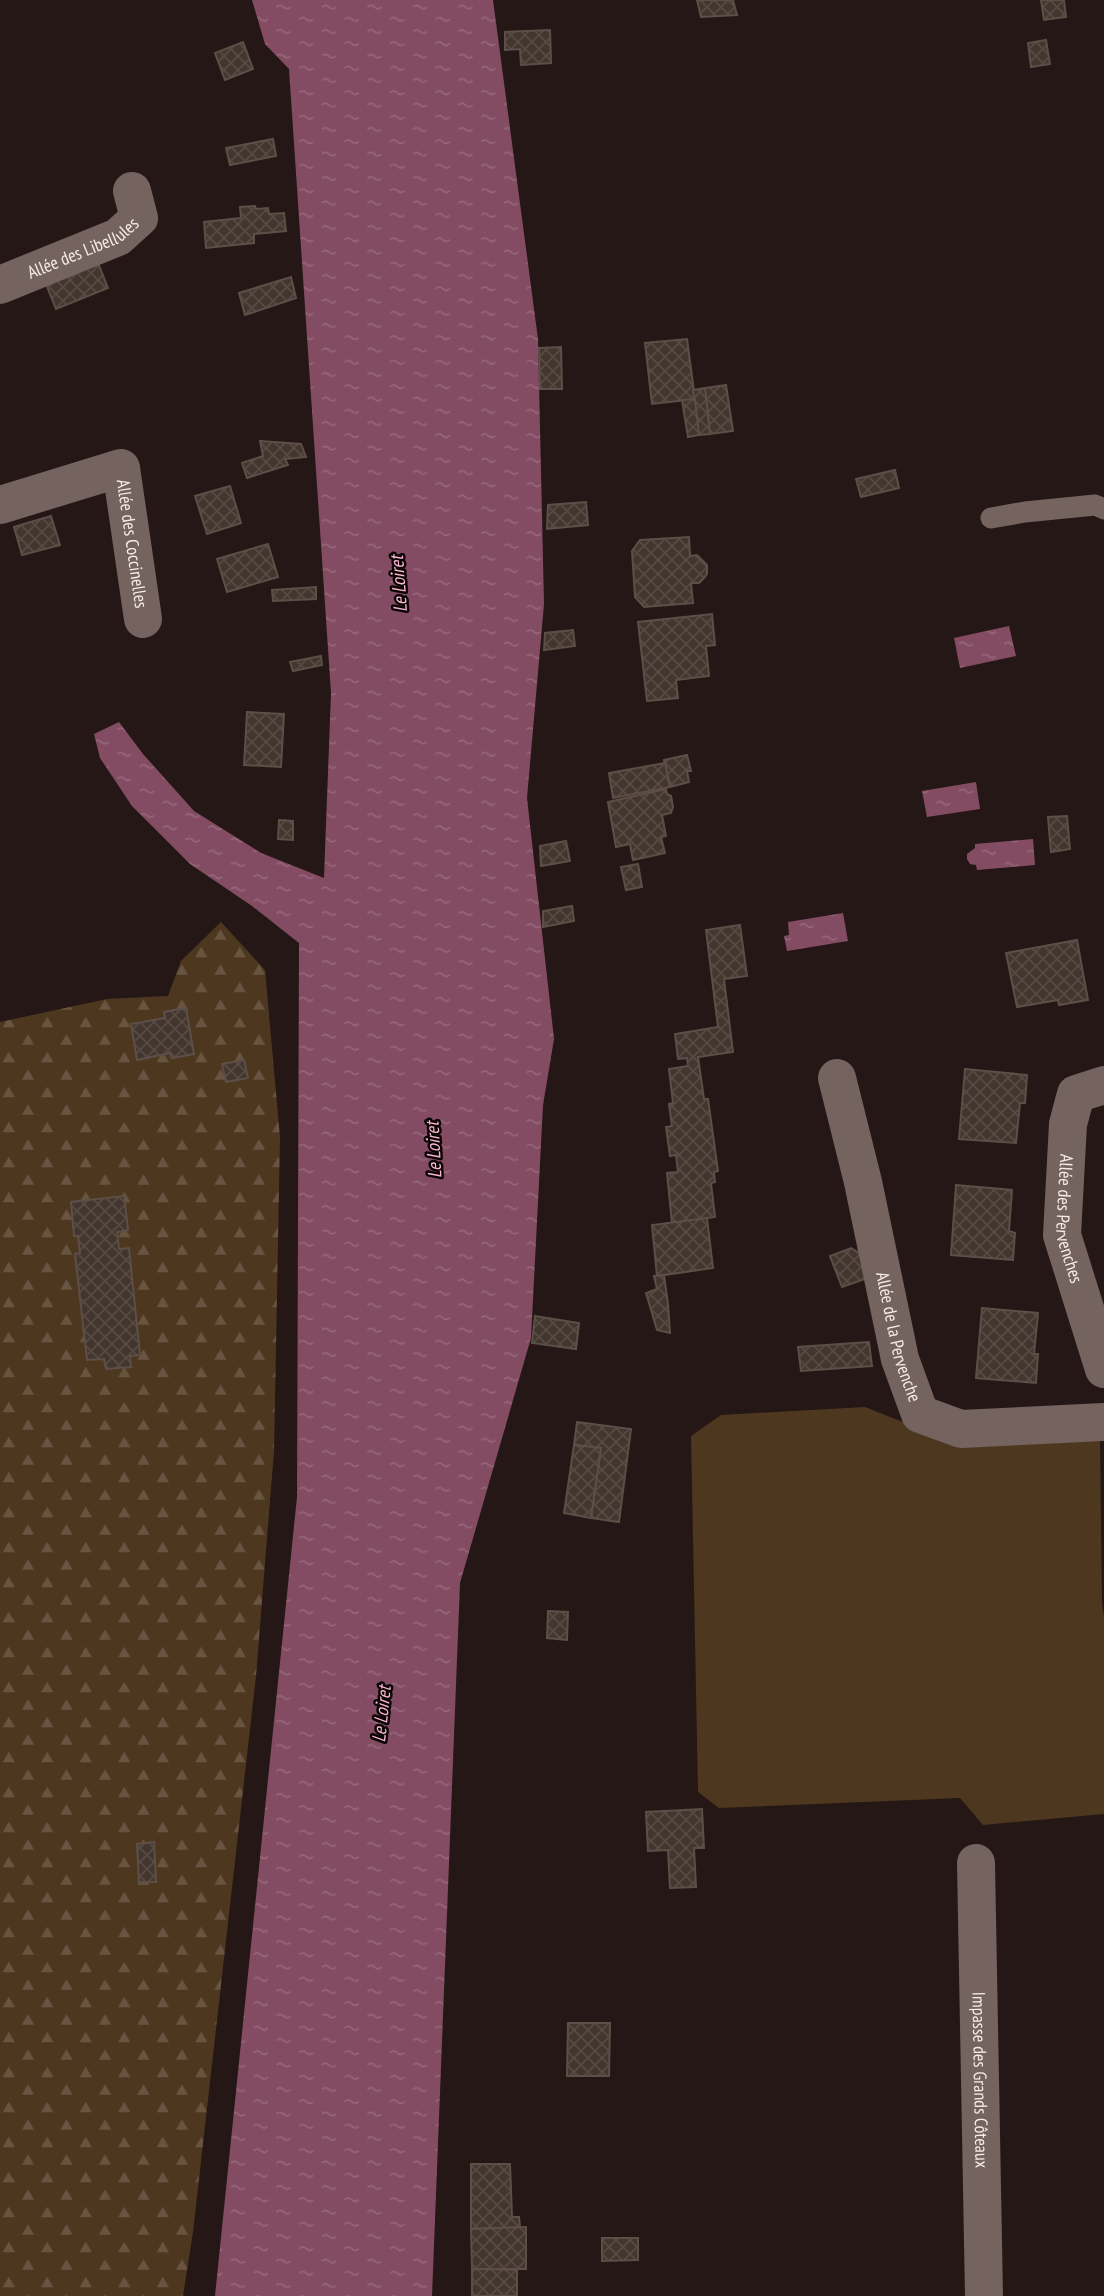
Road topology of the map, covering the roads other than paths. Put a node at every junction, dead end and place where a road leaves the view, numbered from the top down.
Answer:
1 (132, 191) dead end
2 (0, 285) edge
3 (0, 505) edge
4 (1104, 509) edge
5 (992, 519) dead end
6 (143, 619) dead end
7 (837, 1078) dead end
8 (1104, 1085) edge
9 (1104, 1369) edge
10 (1104, 1422) edge
11 (976, 1863) dead end
12 (985, 2296) edge

1 - 2 street, Allée des Libellules
3 - 6 street, Allée des Coccinelles
4 - 5 lane
7 - 10 street, Allée de la Pervenche
8 - 9 street, Allée des Pervenches
11 - 12 street, Impasse des Grands Côteaux

